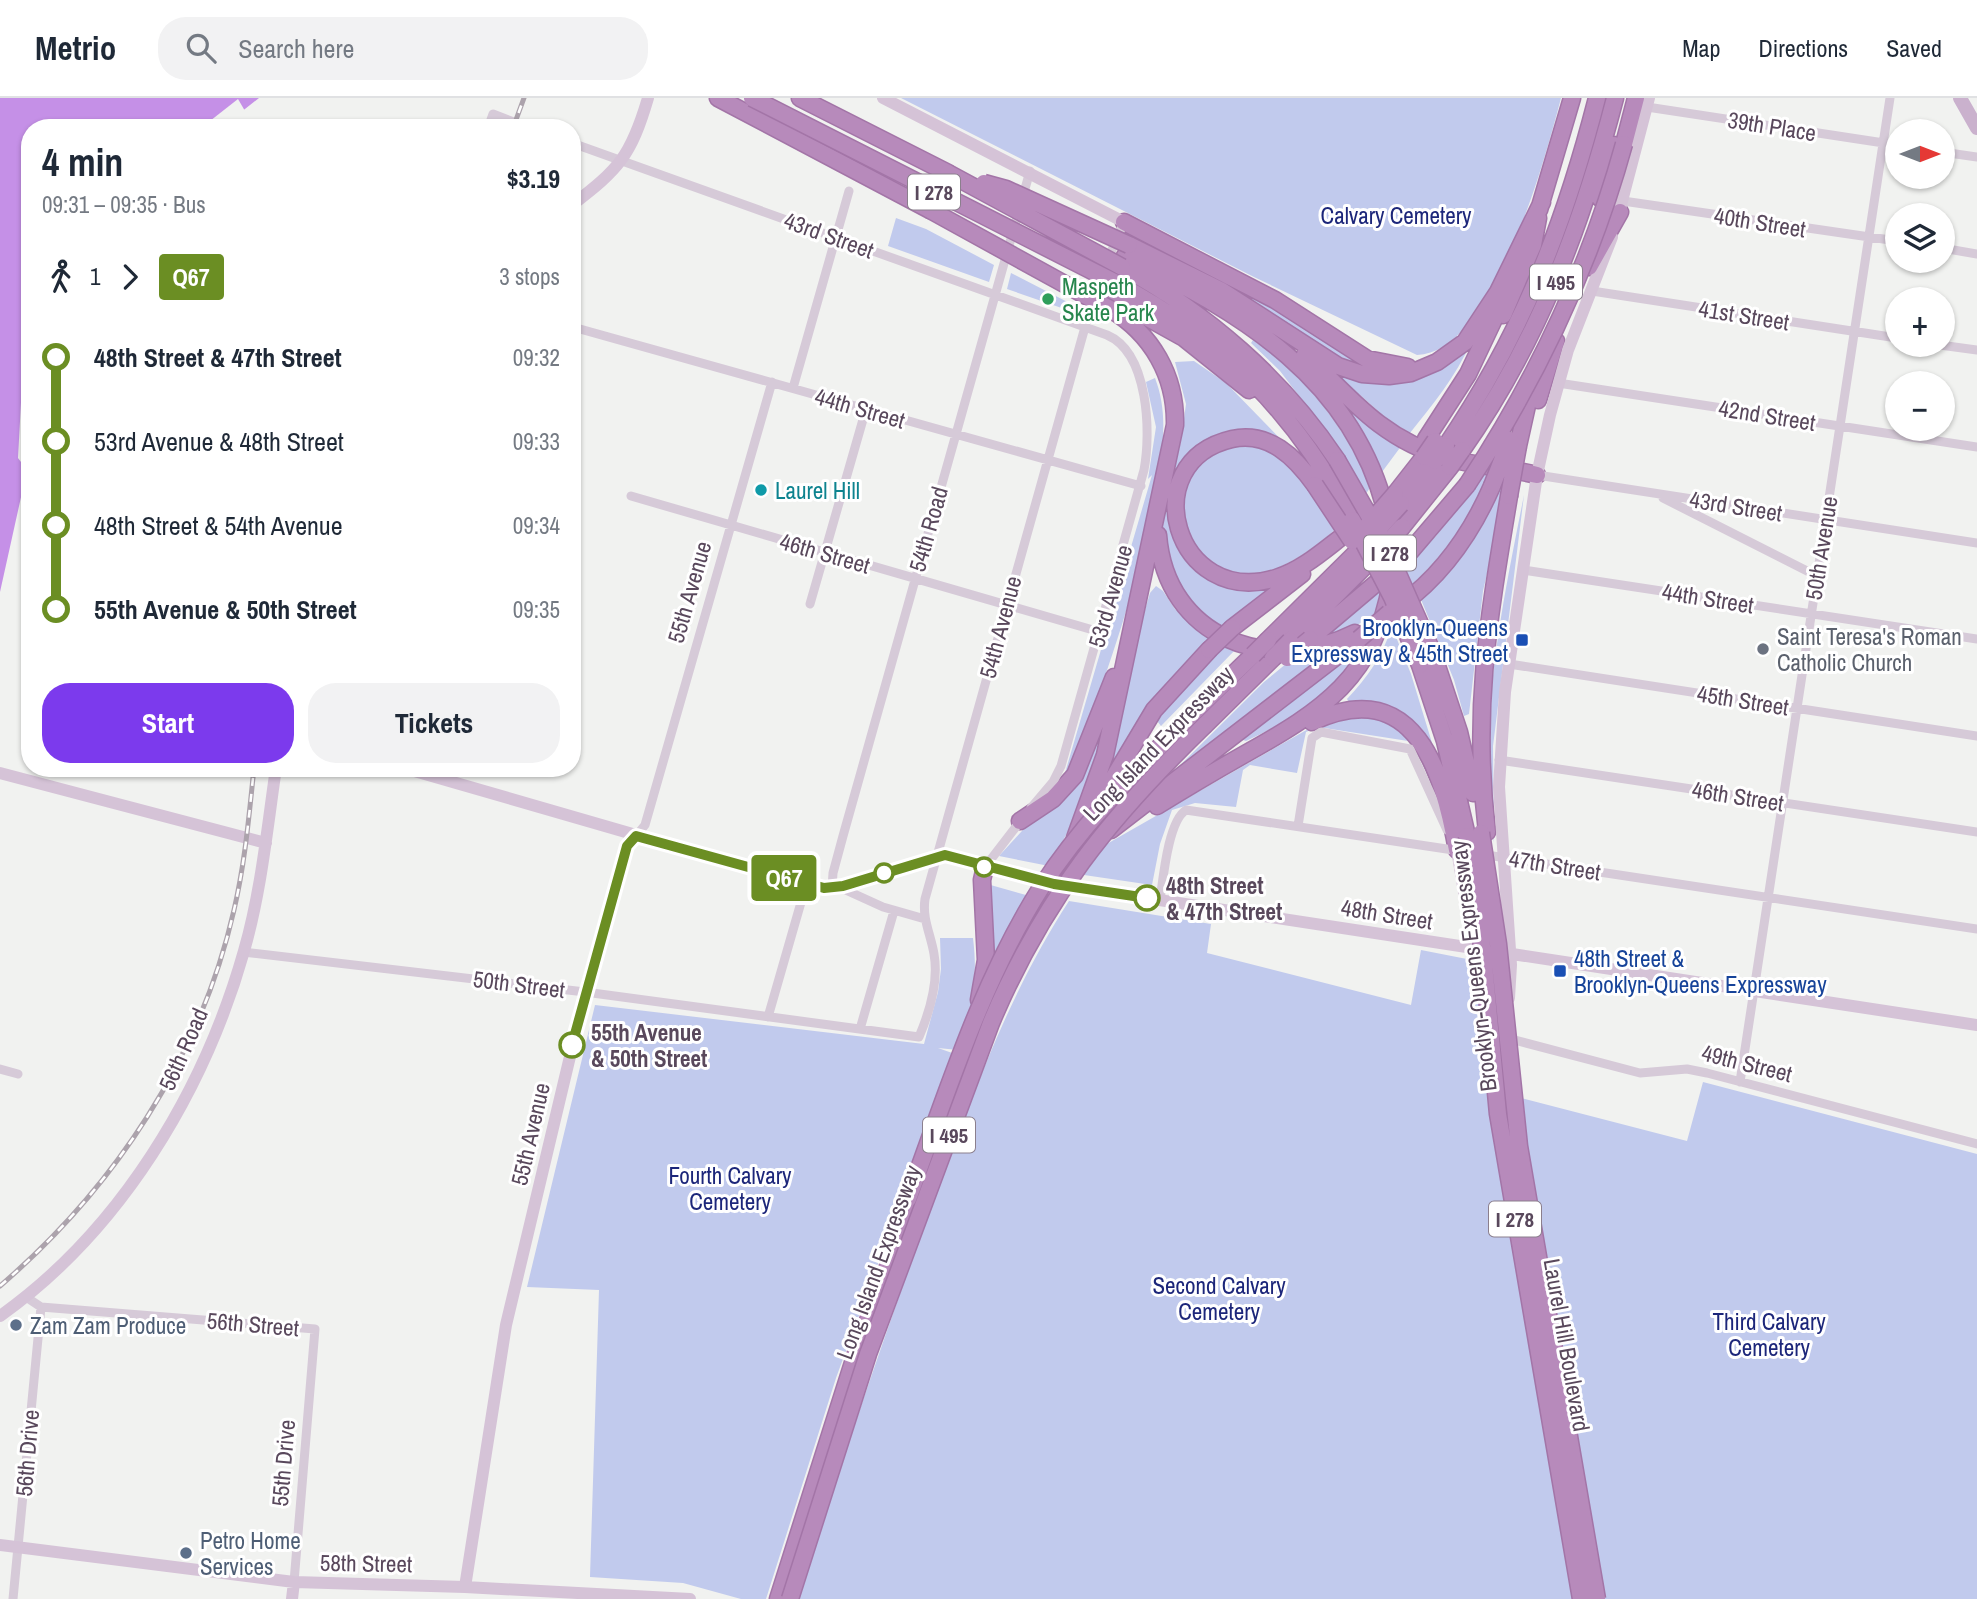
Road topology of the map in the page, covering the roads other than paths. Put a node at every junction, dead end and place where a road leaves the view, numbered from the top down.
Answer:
1 (648, 98) edge
2 (718, 98) edge
3 (752, 98) edge
4 (800, 98) edge
5 (883, 98) edge
6 (1573, 98) edge
7 (1597, 98) edge
8 (1615, 98) edge
9 (1625, 98) edge
10 (1890, 98) edge
11 (1960, 98) edge
12 (1644, 101) edge
13 (491, 119) edge
14 (506, 119) edge
15 (1977, 128) edge
16 (1883, 143) junction
17 (581, 146) edge
18 (1955, 154) edge
19 (1977, 157) edge
20 (622, 161) junction
21 (1030, 171) junction
22 (948, 173) junction
23 (849, 191) dead end
24 (581, 197) edge
25 (1542, 202) junction
26 (1621, 207) junction
27 (1124, 222) junction
28 (835, 237) junction
29 (1869, 237) junction
30 (1885, 239) edge
31 (1955, 250) edge
32 (1977, 254) edge
33 (1125, 256) junction
34 (1592, 290) junction
35 (996, 295) junction
36 (1113, 297) junction
37 (1261, 316) junction
38 (1085, 327) junction
39 (581, 328) edge
40 (1854, 332) junction
41 (1885, 336) edge
42 (1955, 347) edge
43 (1977, 350) edge
44 (1428, 366) junction
45 (772, 383) junction
46 (1558, 383) junction
47 (793, 388) junction
48 (866, 409) junction
49 (1840, 426) junction
50 (955, 434) junction
51 (1436, 442) junction
52 (1518, 445) junction
53 (1977, 447) edge
54 (1048, 460) junction
55 (1431, 460) junction
56 (1325, 473) junction
57 (1537, 475) junction
58 (1141, 486) junction
59 (1395, 494) junction
60 (1655, 494) junction
61 (631, 496) dead end
62 (1703, 501) junction
63 (1157, 515) junction
64 (1701, 517) junction
65 (1825, 520) junction
66 (730, 526) junction
67 (1363, 528) junction
68 (1344, 536) junction
69 (1977, 543) edge
70 (825, 552) junction
71 (1523, 570) junction
72 (1817, 576) junction
73 (914, 578) junction
74 (810, 604) dead end
75 (1395, 604) junction
76 (1006, 605) junction
77 (1811, 614) junction
78 (1133, 626) junction
79 (1100, 632) junction
80 (1357, 636) junction
81 (1977, 639) edge
82 (1280, 658) junction
83 (1509, 664) junction
84 (1797, 708) junction
85 (1199, 719) junction
86 (1283, 732) junction
87 (1977, 736) edge
88 (1499, 760) junction
89 (0, 773) edge
90 (275, 777) edge
91 (435, 777) edge
92 (1782, 802) junction
93 (1020, 821) junction
94 (1298, 826) junction
95 (1977, 832) edge
96 (1478, 834) junction
97 (636, 836) junction
98 (1103, 837) junction
99 (266, 843) junction
100 (1457, 850) junction
101 (936, 856) junction
102 (1502, 857) junction
103 (1064, 863) junction
104 (985, 867) junction
105 (806, 885) junction
106 (836, 888) junction
107 (1768, 898) junction
108 (1160, 901) junction
109 (894, 911) junction
110 (925, 919) junction
111 (1977, 929) edge
112 (1474, 949) junction
113 (243, 952) junction
114 (1510, 954) junction
115 (585, 992) junction
116 (1754, 992) junction
117 (768, 1017) junction
118 (1977, 1026) edge
119 (860, 1029) junction
120 (919, 1037) joint
121 (1507, 1038) junction
122 (971, 1043) junction
123 (0, 1069) edge
124 (18, 1074) dead end
125 (1740, 1082) junction
126 (1504, 1098) junction
127 (1977, 1144) edge
128 (916, 1202) junction
129 (26, 1297) junction
130 (41, 1307) junction
131 (0, 1316) edge
132 (314, 1329) joint
133 (0, 1545) edge
134 (18, 1547) junction
135 (294, 1582) junction
136 (465, 1587) junction
137 (782, 1596) edge
138 (13, 1599) edge
139 (292, 1599) edge
140 (690, 1599) edge
141 (1581, 1599) edge
142 (1590, 1599) edge
143 (1597, 1599) edge

1 - 20 main road
2 - 36 highway, I 278, bridge
3 - 36 highway, Brooklyn-Queens Expressway / I 278, bridge
4 - 22 highway, Brooklyn-Queens Expressway / I 278
5 - 21 main road
6 - 25 highway
7 - 51 highway, Long Island Expressway / I 495
8 - 55 highway, Long Island Expressway / I 495, bridge
9 - 52 highway
10 - 16 street, 50th Avenue
11 - 15 main road
12 - 16 street, 39th Place
12 - 26 main road
12 - 82 highway, bridge
13 - 14 street
16 - 29 street, 50th Avenue
17 - 20 street, 43rd Street
18 - 19 street
20 - 24 main road
20 - 28 street, 43rd Street
21 - 27 main road
21 - 35 street, 54th Road
22 - 33 highway, Brooklyn-Queens Expressway / I 278, bridge
22 - 33 highway, bridge
23 - 28 street
25 - 44 highway
25 - 51 highway
26 - 29 street, 40th Street
26 - 34 main road
26 - 52 highway
27 - 38 street, 54th Avenue
27 - 44 highway
28 - 35 street, 43rd Street
28 - 47 street
29 - 30 street, 40th Street
29 - 40 street, 50th Avenue
31 - 32 street
33 - 37 highway
33 - 56 highway, Brooklyn-Queens Expressway / I 278
33 - 86 highway
34 - 40 street, 41st Street
34 - 46 main road
35 - 38 street, 43rd Street
35 - 50 street, 54th Road
36 - 56 highway, Brooklyn-Queens Expressway / I 278
36 - 63 highway
37 - 44 highway
37 - 57 highway
38 - 54 street, 54th Avenue
38 - 58 street, 53rd Avenue
39 - 45 street, 44th Street
40 - 41 street, 41st Street
40 - 49 street, 50th Avenue
42 - 43 street
45 - 47 street, 44th Street
45 - 66 street, 55th Avenue
46 - 49 street, 42nd Street
46 - 57 main road
47 - 48 street, 44th Street
48 - 50 street, 44th Street
48 - 70 street
49 - 53 street, 42nd Street
49 - 65 street, 50th Avenue
50 - 54 street, 44th Street
50 - 73 street, 54th Road
51 - 55 highway, Long Island Expressway / I 495, bridge
52 - 75 highway, bridge
52 - 96 highway, bridge
54 - 58 street, 44th Street
54 - 76 street, 54th Avenue
55 - 59 highway, Long Island Expressway / I 495
55 - 59 highway
55 - 82 highway, Long Island Expressway / I 495, bridge
56 - 67 highway, Brooklyn-Queens Expressway / I 278
56 - 68 highway
56 - 75 highway, bridge
56 - 96 highway, Brooklyn-Queens Expressway / I 278, bridge
57 - 60 street, 43rd Street
57 - 71 main road, Brooklyn-Queens Expressway
58 - 79 street, 53rd Avenue
59 - 67 highway, Long Island Expressway / I 495, bridge
59 - 68 highway
60 - 62 street, 43rd Street
60 - 64 street
61 - 66 street, 46th Street
62 - 64 street
62 - 65 street, 43rd Street
63 - 78 highway
63 - 80 highway
64 - 72 street
65 - 69 street, 43rd Street
65 - 72 street, 50th Avenue
66 - 70 street, 46th Street
66 - 97 street, 55th Avenue
67 - 75 highway, Brooklyn-Queens Expressway / I 278, bridge
67 - 85 highway, Long Island Expressway / I 495, bridge
68 - 103 highway, bridge
70 - 73 street, 46th Street
70 - 74 street
71 - 77 street, 44th Street
71 - 83 main road, Brooklyn-Queens Expressway
72 - 77 street, 50th Avenue
73 - 76 street, 46th Street
73 - 106 street, 54th Road
75 - 80 highway, bridge
75 - 96 highway, Brooklyn-Queens Expressway / I 278, bridge
76 - 79 street, 46th Street
76 - 101 street, 54th Avenue
77 - 81 street, 44th Street
77 - 84 street, 50th Avenue
78 - 93 highway
78 - 103 highway
79 - 93 street, 53rd Avenue
80 - 98 highway
82 - 85 highway, Long Island Expressway / I 495
83 - 84 street, 45th Street
83 - 88 main road, Brooklyn-Queens Expressway
84 - 87 street, 45th Street
84 - 92 street, 50th Avenue
85 - 137 highway, Long Island Expressway / I 495, bridge
86 - 98 highway
86 - 100 highway
88 - 92 street, 46th Street
88 - 102 main road, Brooklyn-Queens Expressway
89 - 99 main road
90 - 99 main road, 56th Road
91 - 97 main road, 48th Street
92 - 95 street, 46th Street
92 - 107 street, 50th Avenue
93 - 104 street, 53rd Avenue
94 - 100 street, 47th Street
94 - 100 street, Laurel Hill Boulevard
94 - 108 street, 47th Street
96 - 141 highway, Brooklyn-Queens Expressway / I 278, bridge
96 - 143 highway, Brooklyn-Queens Expressway / I 278, bridge
97 - 105 main road, 48th Street
97 - 115 main road, 55th Avenue
98 - 128 highway
99 - 113 main road, 56th Road
100 - 102 street, 47th Street
100 - 112 main road, Laurel Hill Boulevard
101 - 104 main road, 48th Street
101 - 106 main road, 48th Street
101 - 110 street, 54th Avenue
102 - 107 street, 47th Street
102 - 114 main road, Brooklyn-Queens Expressway
103 - 122 highway
104 - 108 main road, 48th Street, bridge
104 - 122 highway
105 - 106 main road, 48th Street
105 - 117 street
106 - 109 street, 48th Street
107 - 111 street, 47th Street
107 - 116 street, 50th Avenue
108 - 112 main road, 48th Street
109 - 110 street, 48th Street
109 - 119 street
110 - 120 street, 54th Avenue
112 - 114 main road, 48th Street
112 - 126 main road, Laurel Hill Boulevard
113 - 115 street, 50th Street
113 - 129 main road, 56th Road
114 - 116 main road, 48th Street
114 - 121 main road, Laurel Hill Boulevard
115 - 117 street, 50th Street
115 - 136 main road, 55th Avenue
116 - 118 main road, 48th Street
116 - 125 street, 50th Avenue
117 - 119 street, 50th Street
119 - 120 street, 50th Street
121 - 125 street, 49th Street
121 - 126 main road, Laurel Hill Boulevard
122 - 128 highway
123 - 124 street
125 - 127 street, 49th Street
126 - 142 main road, Laurel Hill Boulevard
128 - 137 highway, bridge
129 - 130 street, 56th Street
129 - 131 main road, 56th Road
130 - 132 street, 56th Street
130 - 134 street, 56th Drive
132 - 135 street, 55th Drive
133 - 134 main road, 58th Street
134 - 135 main road, 58th Street
134 - 138 street, 56th Drive
135 - 136 main road, 58th Street
135 - 139 main road, 55th Drive
136 - 140 main road, 58th Street

